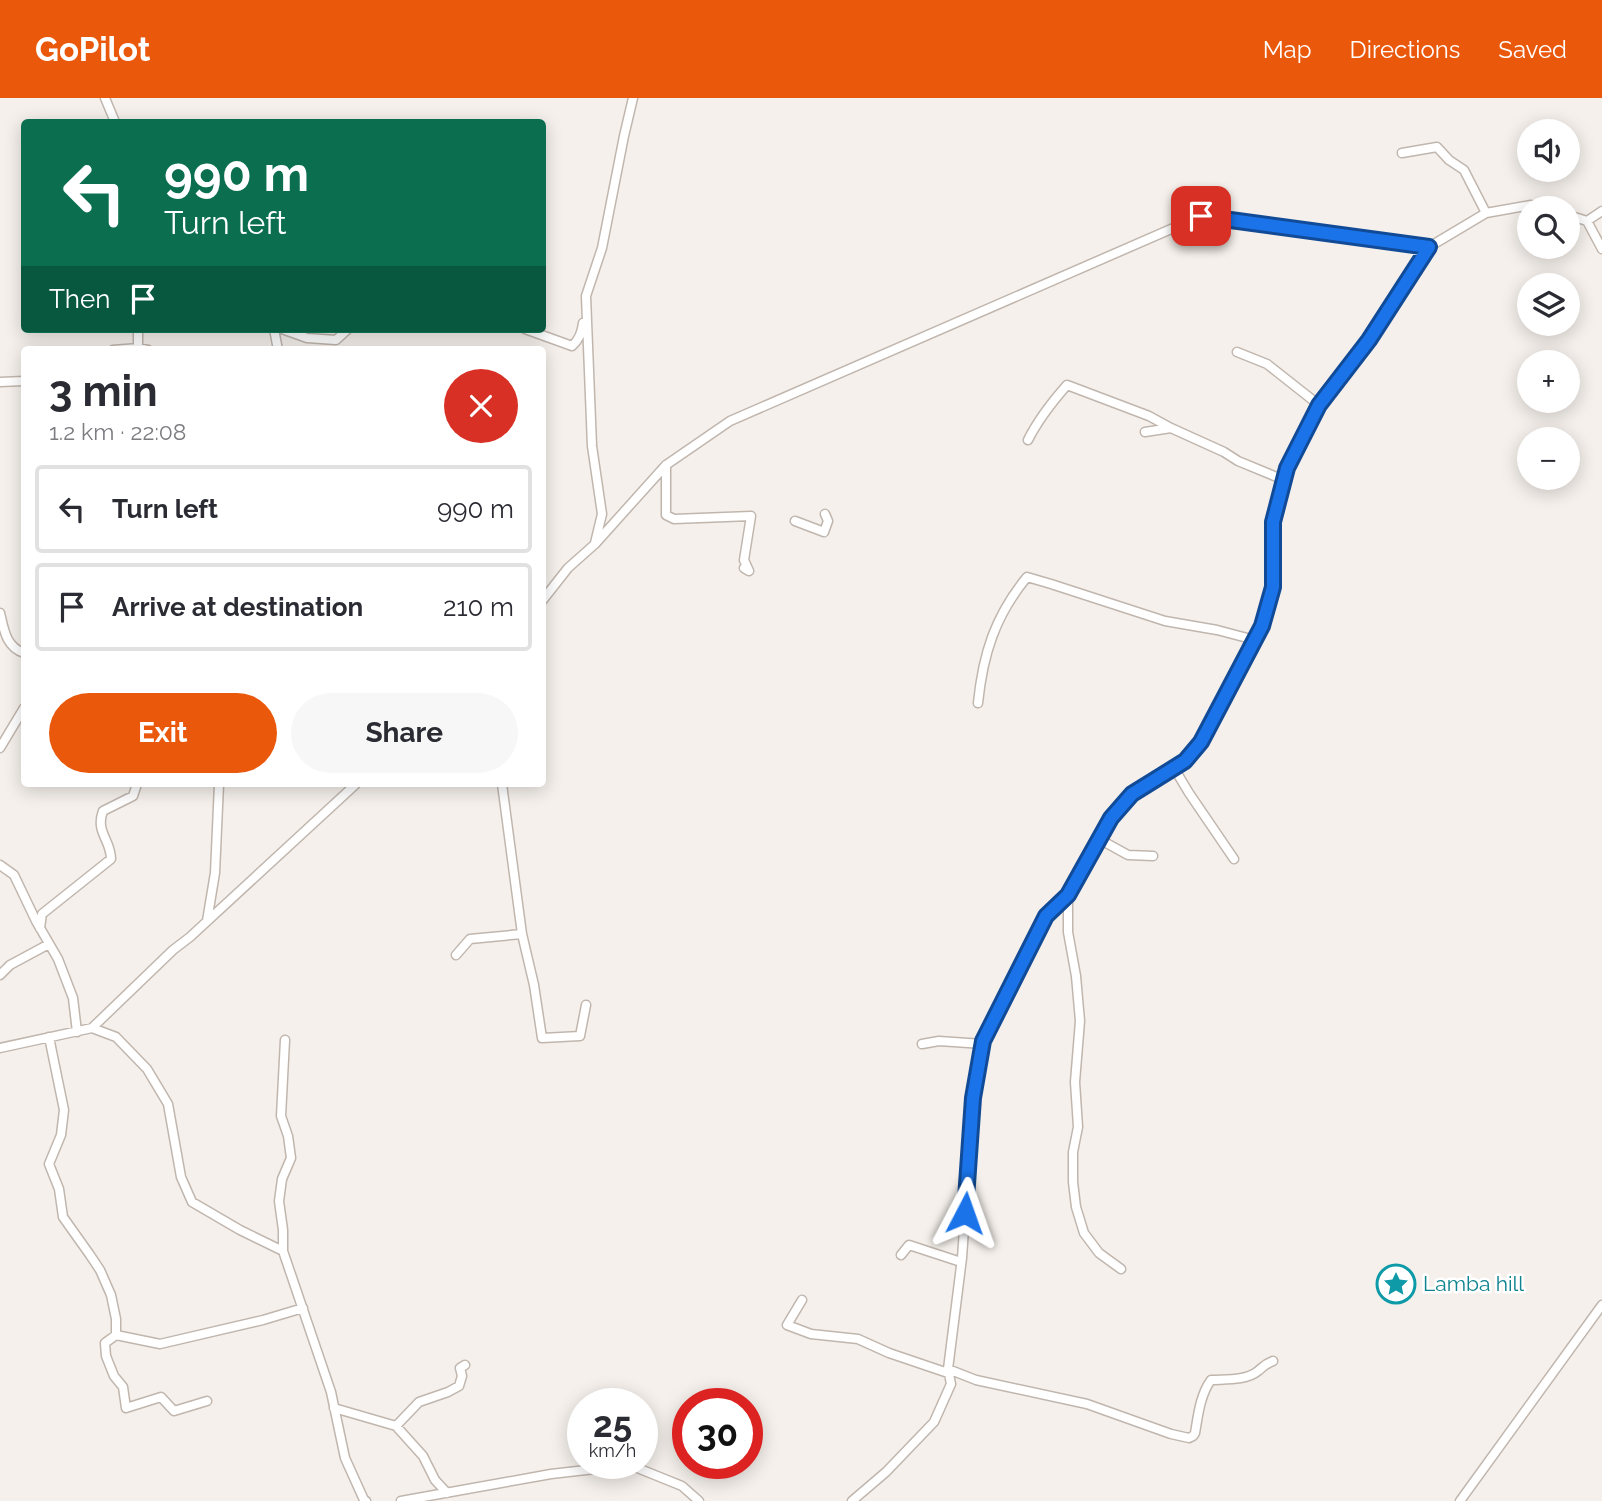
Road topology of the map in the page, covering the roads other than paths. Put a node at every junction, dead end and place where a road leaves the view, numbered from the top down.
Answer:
1 (105, 98) edge
2 (633, 98) edge
3 (114, 119) edge
4 (1402, 153) dead end
5 (1517, 207) edge
6 (1602, 211) edge
7 (1486, 213) junction
8 (1580, 219) edge
9 (1587, 221) junction
10 (1429, 247) junction
11 (1602, 249) edge
12 (586, 296) junction
13 (293, 333) edge
14 (344, 333) edge
15 (536, 333) edge
16 (1237, 352) dead end
17 (21, 381) edge
18 (0, 382) edge
19 (1319, 405) junction
20 (1171, 428) junction
21 (1145, 432) dead end
22 (1028, 440) dead end
23 (666, 465) junction
24 (1284, 480) junction
25 (825, 514) dead end
26 (795, 522) dead end
27 (595, 544) junction
28 (744, 568) dead end
29 (546, 596) edge
30 (0, 613) edge
31 (1255, 640) junction
32 (21, 652) edge
33 (978, 703) dead end
34 (21, 713) edge
35 (0, 748) edge
36 (1174, 768) junction
37 (136, 787) edge
38 (219, 787) edge
39 (353, 787) edge
40 (502, 787) edge
41 (1099, 839) junction
42 (1153, 856) dead end
43 (1234, 859) dead end
44 (0, 865) edge
45 (1068, 895) junction
46 (208, 921) junction
47 (40, 928) junction
48 (522, 934) junction
49 (49, 944) junction
50 (456, 955) dead end
51 (0, 975) edge
52 (586, 1005) dead end
53 (92, 1028) junction
54 (77, 1031) junction
55 (49, 1037) junction
56 (285, 1040) dead end
57 (922, 1044) dead end
58 (982, 1044) junction
59 (0, 1048) edge
60 (283, 1251) junction
61 (901, 1255) dead end
62 (961, 1262) junction
63 (1121, 1269) dead end
64 (802, 1300) dead end
65 (1602, 1305) edge
66 (303, 1308) junction
67 (116, 1335) junction
68 (1273, 1361) dead end
69 (465, 1365) dead end
70 (948, 1371) junction
71 (207, 1401) dead end
72 (334, 1408) junction
73 (396, 1426) junction
74 (447, 1493) junction
75 (366, 1501) edge
76 (401, 1501) edge
77 (699, 1501) edge
78 (852, 1501) edge
79 (1460, 1501) edge

1 - 3 street
2 - 12 street
4 - 7 street
5 - 7 street
6 - 9 street
7 - 10 street
8 - 9 street
9 - 11 street
10 - 19 street
10 - 23 street
12 - 15 street
12 - 27 street
13 - 14 street
16 - 19 street
17 - 18 street
19 - 24 street
20 - 21 street
20 - 22 street
20 - 24 street
23 - 27 street
23 - 28 street
24 - 31 street
25 - 26 street
27 - 29 street
30 - 32 street
31 - 33 street
31 - 36 street
34 - 35 street
36 - 41 street
36 - 43 street
37 - 47 street
38 - 46 street
39 - 46 street
40 - 48 street
41 - 42 street
41 - 45 street
44 - 47 street
45 - 58 street
45 - 63 street
46 - 53 street
47 - 49 street
48 - 50 street
48 - 52 street
49 - 51 street
49 - 54 street
53 - 54 street
53 - 60 street
54 - 55 street
55 - 59 street
55 - 67 street
56 - 60 street
57 - 58 street
58 - 62 street
60 - 66 street
61 - 62 street
62 - 70 street
64 - 70 street
65 - 79 street
66 - 67 street
66 - 72 street
67 - 71 street
68 - 70 street
69 - 73 street
70 - 78 street
72 - 73 street
72 - 75 street
73 - 74 street
74 - 76 street
74 - 77 street

